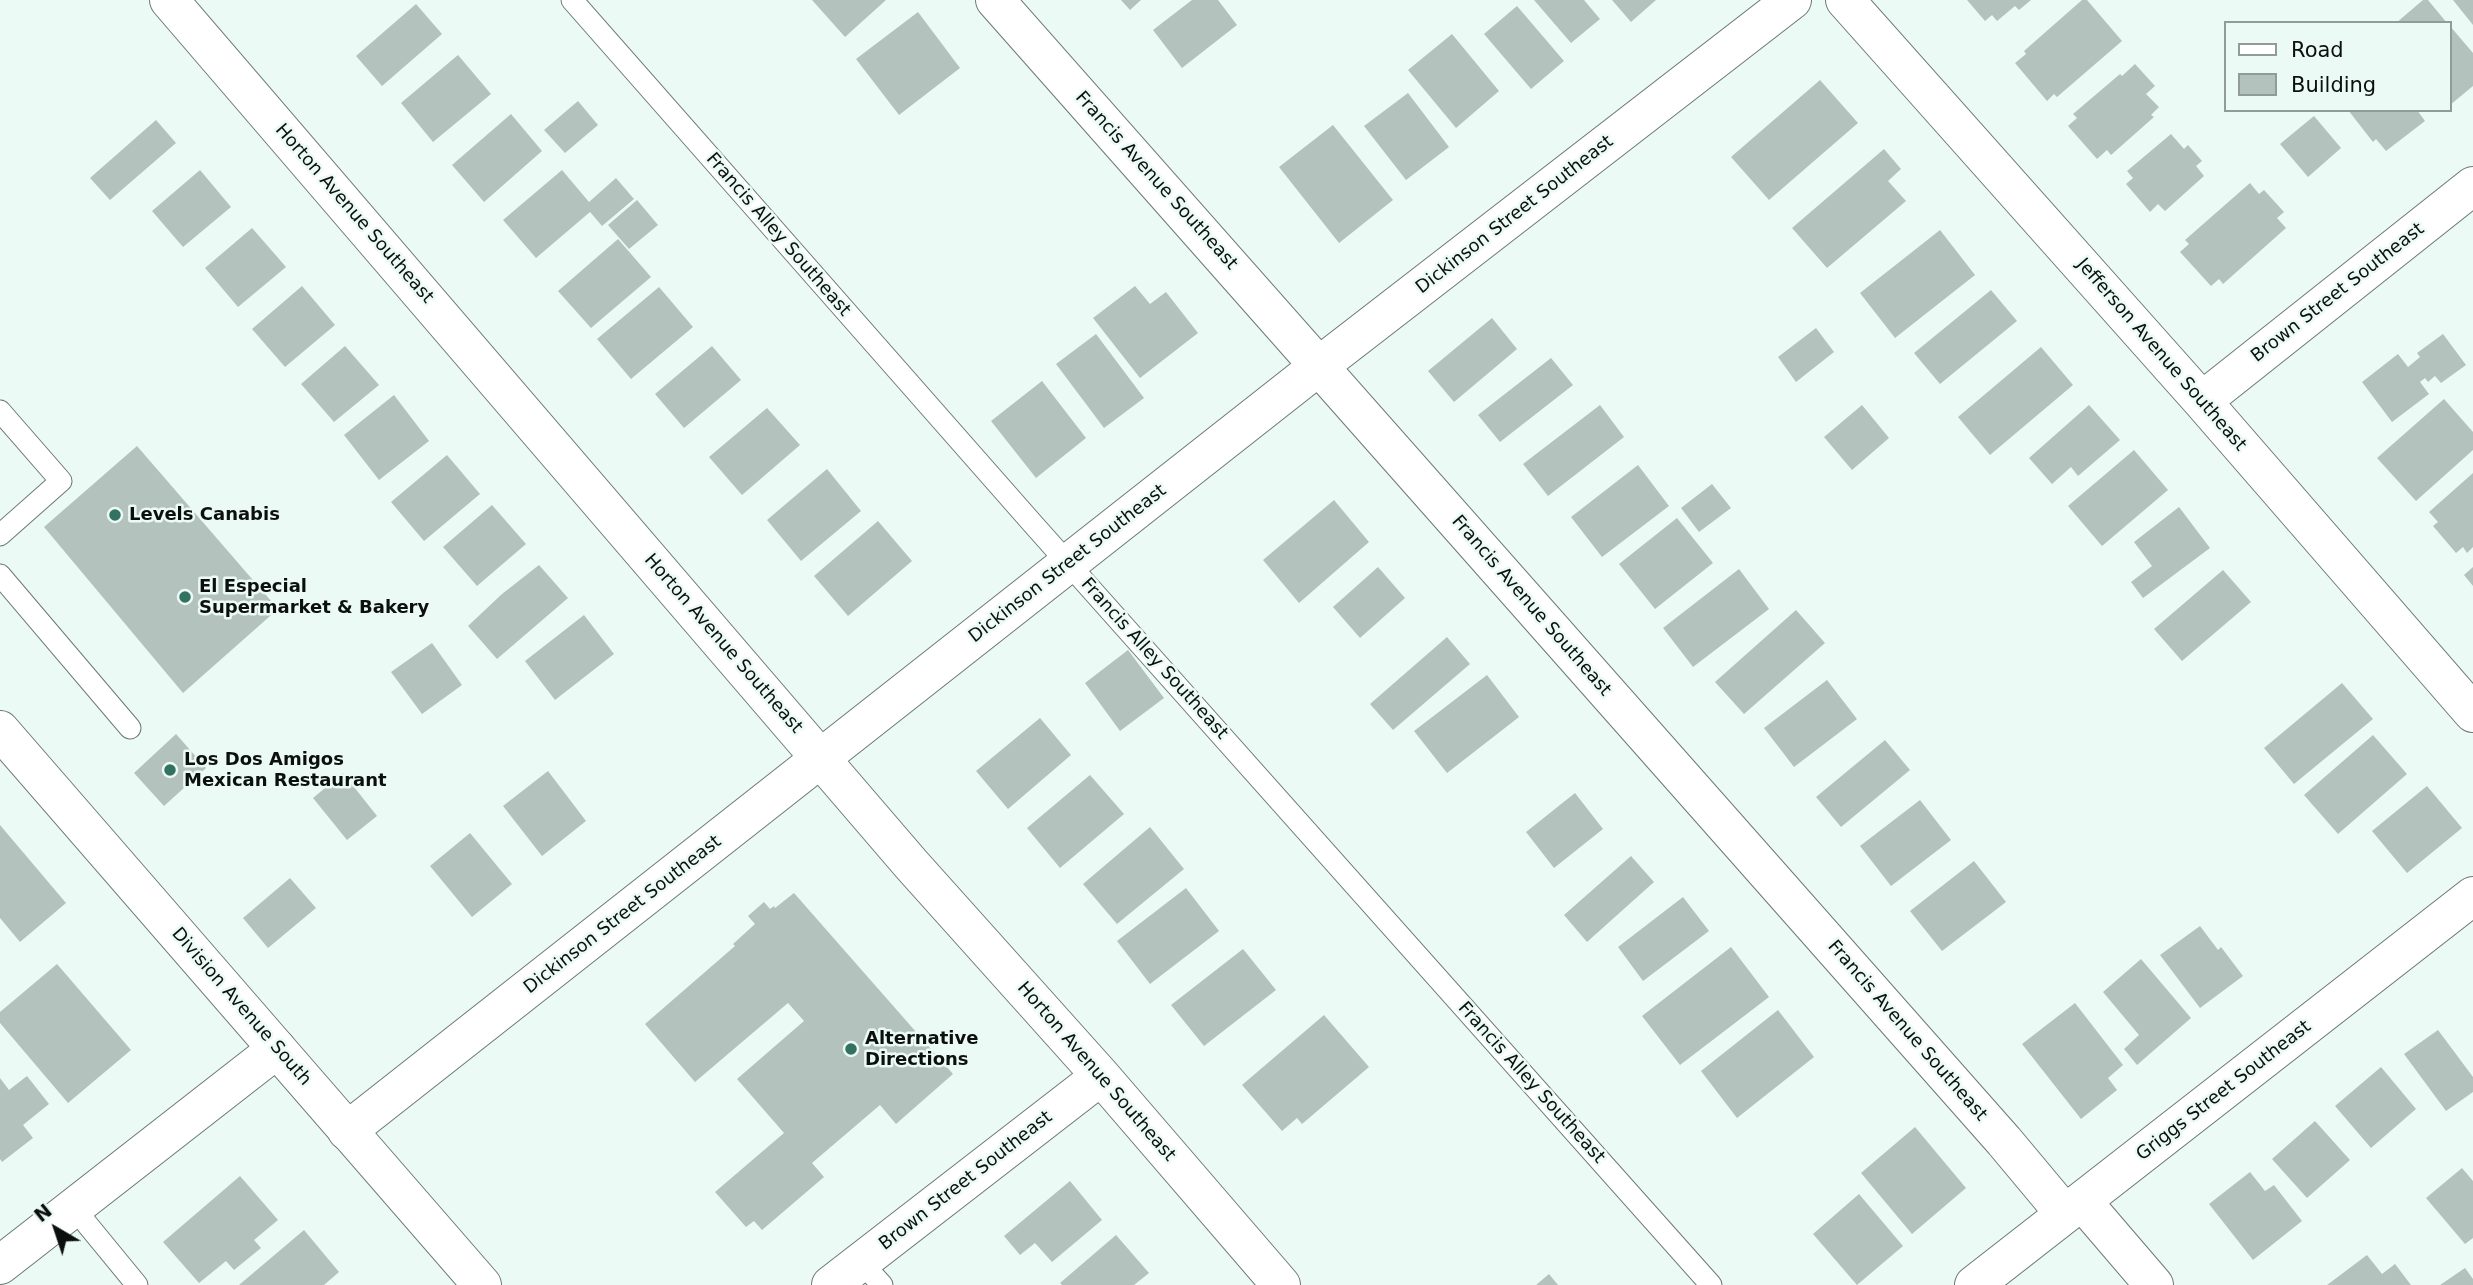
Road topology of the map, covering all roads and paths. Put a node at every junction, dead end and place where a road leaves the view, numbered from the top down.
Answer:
1 (169, 0) edge
2 (572, 0) edge
3 (995, 0) edge
4 (1792, 0) edge
5 (1845, 0) edge
6 (2473, 186) edge
7 (1319, 366) junction
8 (2202, 401) junction
9 (0, 411) edge
10 (0, 536) edge
11 (1069, 564) junction
12 (0, 574) edge
13 (2473, 713) edge
14 (130, 729) dead end
15 (0, 730) edge
16 (821, 759) junction
17 (2473, 896) edge
18 (277, 1049) junction
19 (1101, 1076) junction
20 (347, 1131) junction
21 (73, 1208) junction
22 (2073, 1208) junction
23 (0, 1265) edge
24 (871, 1273) edge
25 (137, 1285) edge
26 (482, 1285) edge
27 (831, 1285) edge
28 (1281, 1285) edge
29 (1711, 1285) edge
30 (1974, 1285) edge
31 (2154, 1285) edge

1 - 16 street, Horton Avenue Southeast
2 - 11 lane, Francis Alley Southeast
3 - 7 street, Francis Avenue Southeast
4 - 7 street, Dickinson Street Southeast
5 - 8 street, Jefferson Avenue Southeast
6 - 8 street, Brown Street Southeast
7 - 11 street, Dickinson Street Southeast
7 - 22 street, Francis Avenue Southeast
8 - 13 street, Jefferson Avenue Southeast
9 - 10 lane
11 - 16 street, Dickinson Street Southeast
11 - 29 lane, Francis Alley Southeast
12 - 14 lane
15 - 18 street, Division Avenue South
16 - 19 street, Horton Avenue Southeast
16 - 20 street, Dickinson Street Southeast
17 - 22 street, Griggs Street Southeast
18 - 20 street, Division Avenue South
18 - 21 street
19 - 24 street, Brown Street Southeast
19 - 28 street, Horton Avenue Southeast
20 - 26 street, Division Avenue South
21 - 23 street
21 - 25 lane
22 - 30 street, Griggs Street Southeast
22 - 31 street, Francis Avenue Southeast
24 - 27 street, Brown Street Southeast

